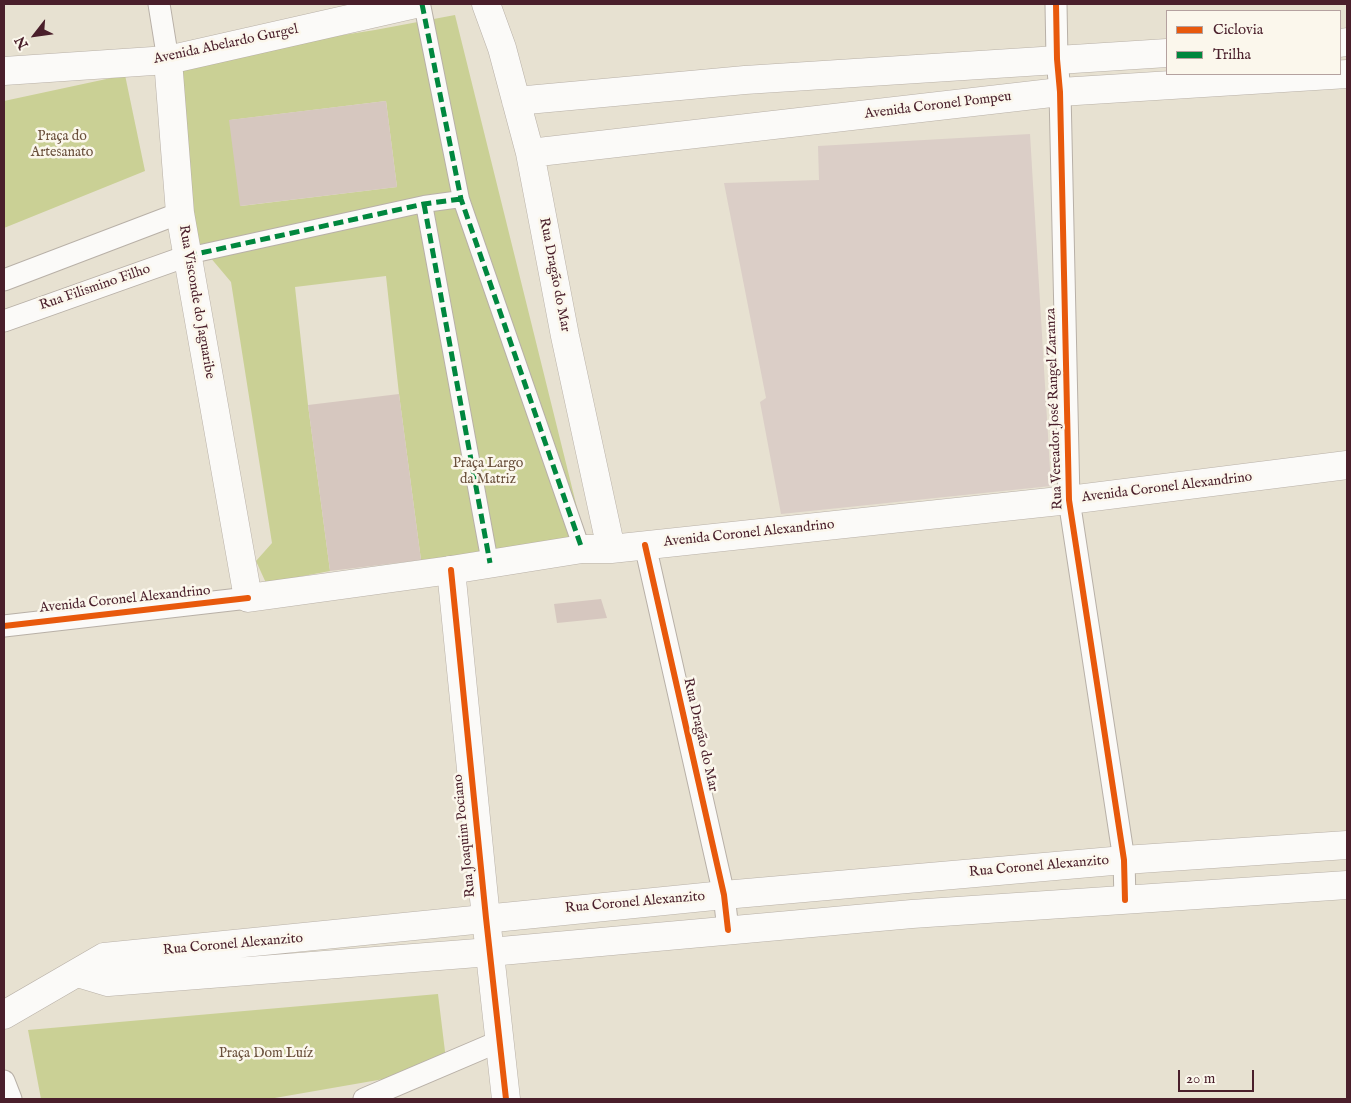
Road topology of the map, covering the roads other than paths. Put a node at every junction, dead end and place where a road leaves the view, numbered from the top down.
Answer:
1 (159, 4) edge
2 (415, 4) edge
3 (422, 4) edge
4 (486, 4) edge
5 (1056, 4) edge
6 (1166, 53) edge
7 (1057, 59) junction
8 (168, 60) junction
9 (4, 71) edge
10 (1331, 75) edge
11 (1060, 92) junction
12 (516, 101) junction
13 (530, 153) junction
14 (461, 199) junction
15 (424, 204) junction
16 (180, 213) junction
17 (187, 256) junction
18 (4, 280) edge
19 (4, 320) edge
20 (1347, 465) edge
21 (1068, 500) junction
22 (645, 545) junction
23 (582, 549) junction
24 (610, 549) junction
25 (490, 563) junction
26 (450, 570) junction
27 (248, 598) junction
28 (4, 626) edge
29 (1347, 845) edge
30 (1260, 851) junction
31 (1124, 860) junction
32 (1347, 885) edge
33 (1260, 891) junction
34 (724, 895) junction
35 (1125, 900) junction
36 (486, 918) junction
37 (728, 930) junction
38 (490, 952) junction
39 (78, 973) junction
40 (4, 1016) edge
41 (500, 1041) junction
42 (4, 1081) edge
43 (11, 1099) edge
44 (364, 1099) edge
45 (506, 1099) edge

1 - 8 street, Rua Visconde do Jaguaribe
2 - 8 main road, Avenida Abelardo Gurgel
3 - 14 street
4 - 12 main road, Rua Dragão do Mar
5 - 7 street, Rua Vereador José Rangel Zaranza
6 - 7 main road
7 - 11 street, Rua Vereador José Rangel Zaranza
7 - 12 main road
8 - 9 main road, Avenida Abelardo Gurgel
8 - 16 main road, Rua Visconde do Jaguaribe
10 - 11 main road, Avenida Coronel Pompeu
11 - 13 main road, Avenida Coronel Pompeu
11 - 21 street, Rua Vereador José Rangel Zaranza
12 - 13 main road, Rua Dragão do Mar
13 - 24 main road, Rua Dragão do Mar
14 - 15 street
14 - 23 street
15 - 17 street
15 - 25 street
16 - 17 main road, Rua Visconde do Jaguaribe
16 - 18 street
17 - 19 street, Rua Filismino Filho
17 - 27 main road, Rua Visconde do Jaguaribe
20 - 21 main road, Avenida Coronel Alexandrino
21 - 22 main road, Avenida Coronel Alexandrino
21 - 31 street, Rua Vereador José Rangel Zaranza
22 - 24 main road, Avenida Coronel Alexandrino
22 - 34 street, Rua Dragão do Mar
23 - 24 main road, Avenida Coronel Alexandrino
23 - 25 main road, Avenida Coronel Alexandrino
25 - 26 main road, Avenida Coronel Alexandrino
26 - 27 main road, Avenida Coronel Alexandrino
26 - 36 main road, Rua Joaquim Pociano
27 - 28 street, Avenida Coronel Alexandrino
29 - 30 main road, Rua Coronel Alexanzito
30 - 31 main road, Rua Coronel Alexanzito
30 - 33 main road
31 - 34 main road, Rua Coronel Alexanzito
31 - 35 street, Rua Vereador José Rangel Zaranza
32 - 33 main road, Rua Coronel Alexanzito
33 - 35 main road, Rua Coronel Alexanzito
34 - 36 main road, Rua Coronel Alexanzito
34 - 37 street, Rua Dragão do Mar
35 - 37 main road, Rua Coronel Alexanzito
36 - 38 main road, Rua Joaquim Pociano
36 - 39 main road, Rua Coronel Alexanzito
37 - 38 main road, Rua Coronel Alexanzito
38 - 39 main road, Rua Coronel Alexanzito
38 - 41 main road, Rua Joaquim Pociano
39 - 40 main road, Rua Coronel Alexanzito
41 - 44 street
41 - 45 main road, Rua Joaquim Pociano
42 - 43 street

